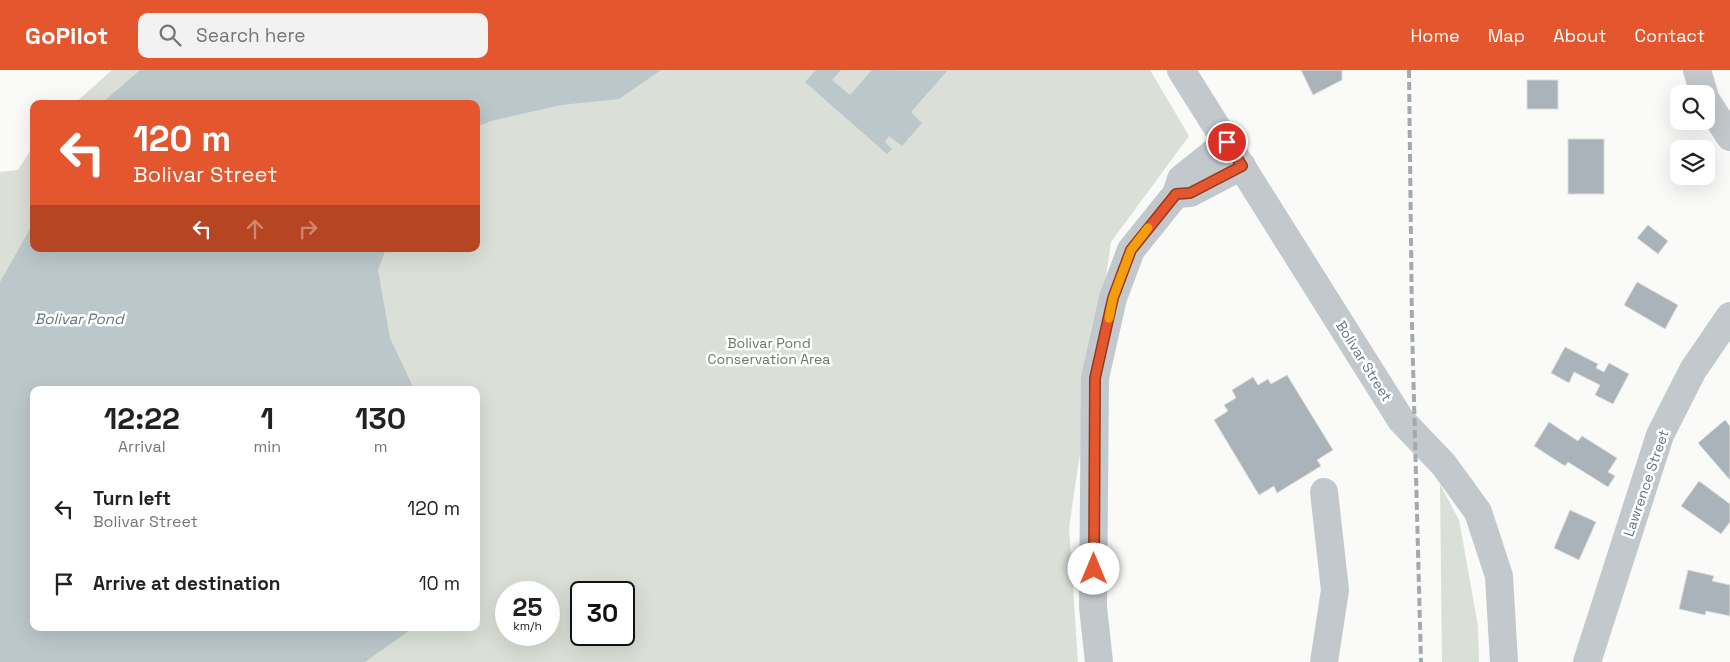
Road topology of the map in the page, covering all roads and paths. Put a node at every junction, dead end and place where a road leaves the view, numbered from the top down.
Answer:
1 (1181, 70) edge
2 (1697, 70) edge
3 (1701, 85) edge
4 (1715, 114) edge
5 (1730, 137) edge
6 (1227, 142) junction
7 (1242, 166) junction
8 (1176, 194) junction
9 (1730, 316) edge
10 (1324, 492) dead end
11 (1099, 662) edge
12 (1324, 662) edge
13 (1504, 662) edge
14 (1587, 662) edge

1 - 6 street, Bolivar Street
2 - 3 street
4 - 5 street
6 - 7 street, Bolivar Street
6 - 8 street
7 - 8 street
7 - 13 street, Bolivar Street
8 - 11 street
9 - 14 street, Lawrence Street
10 - 12 street

